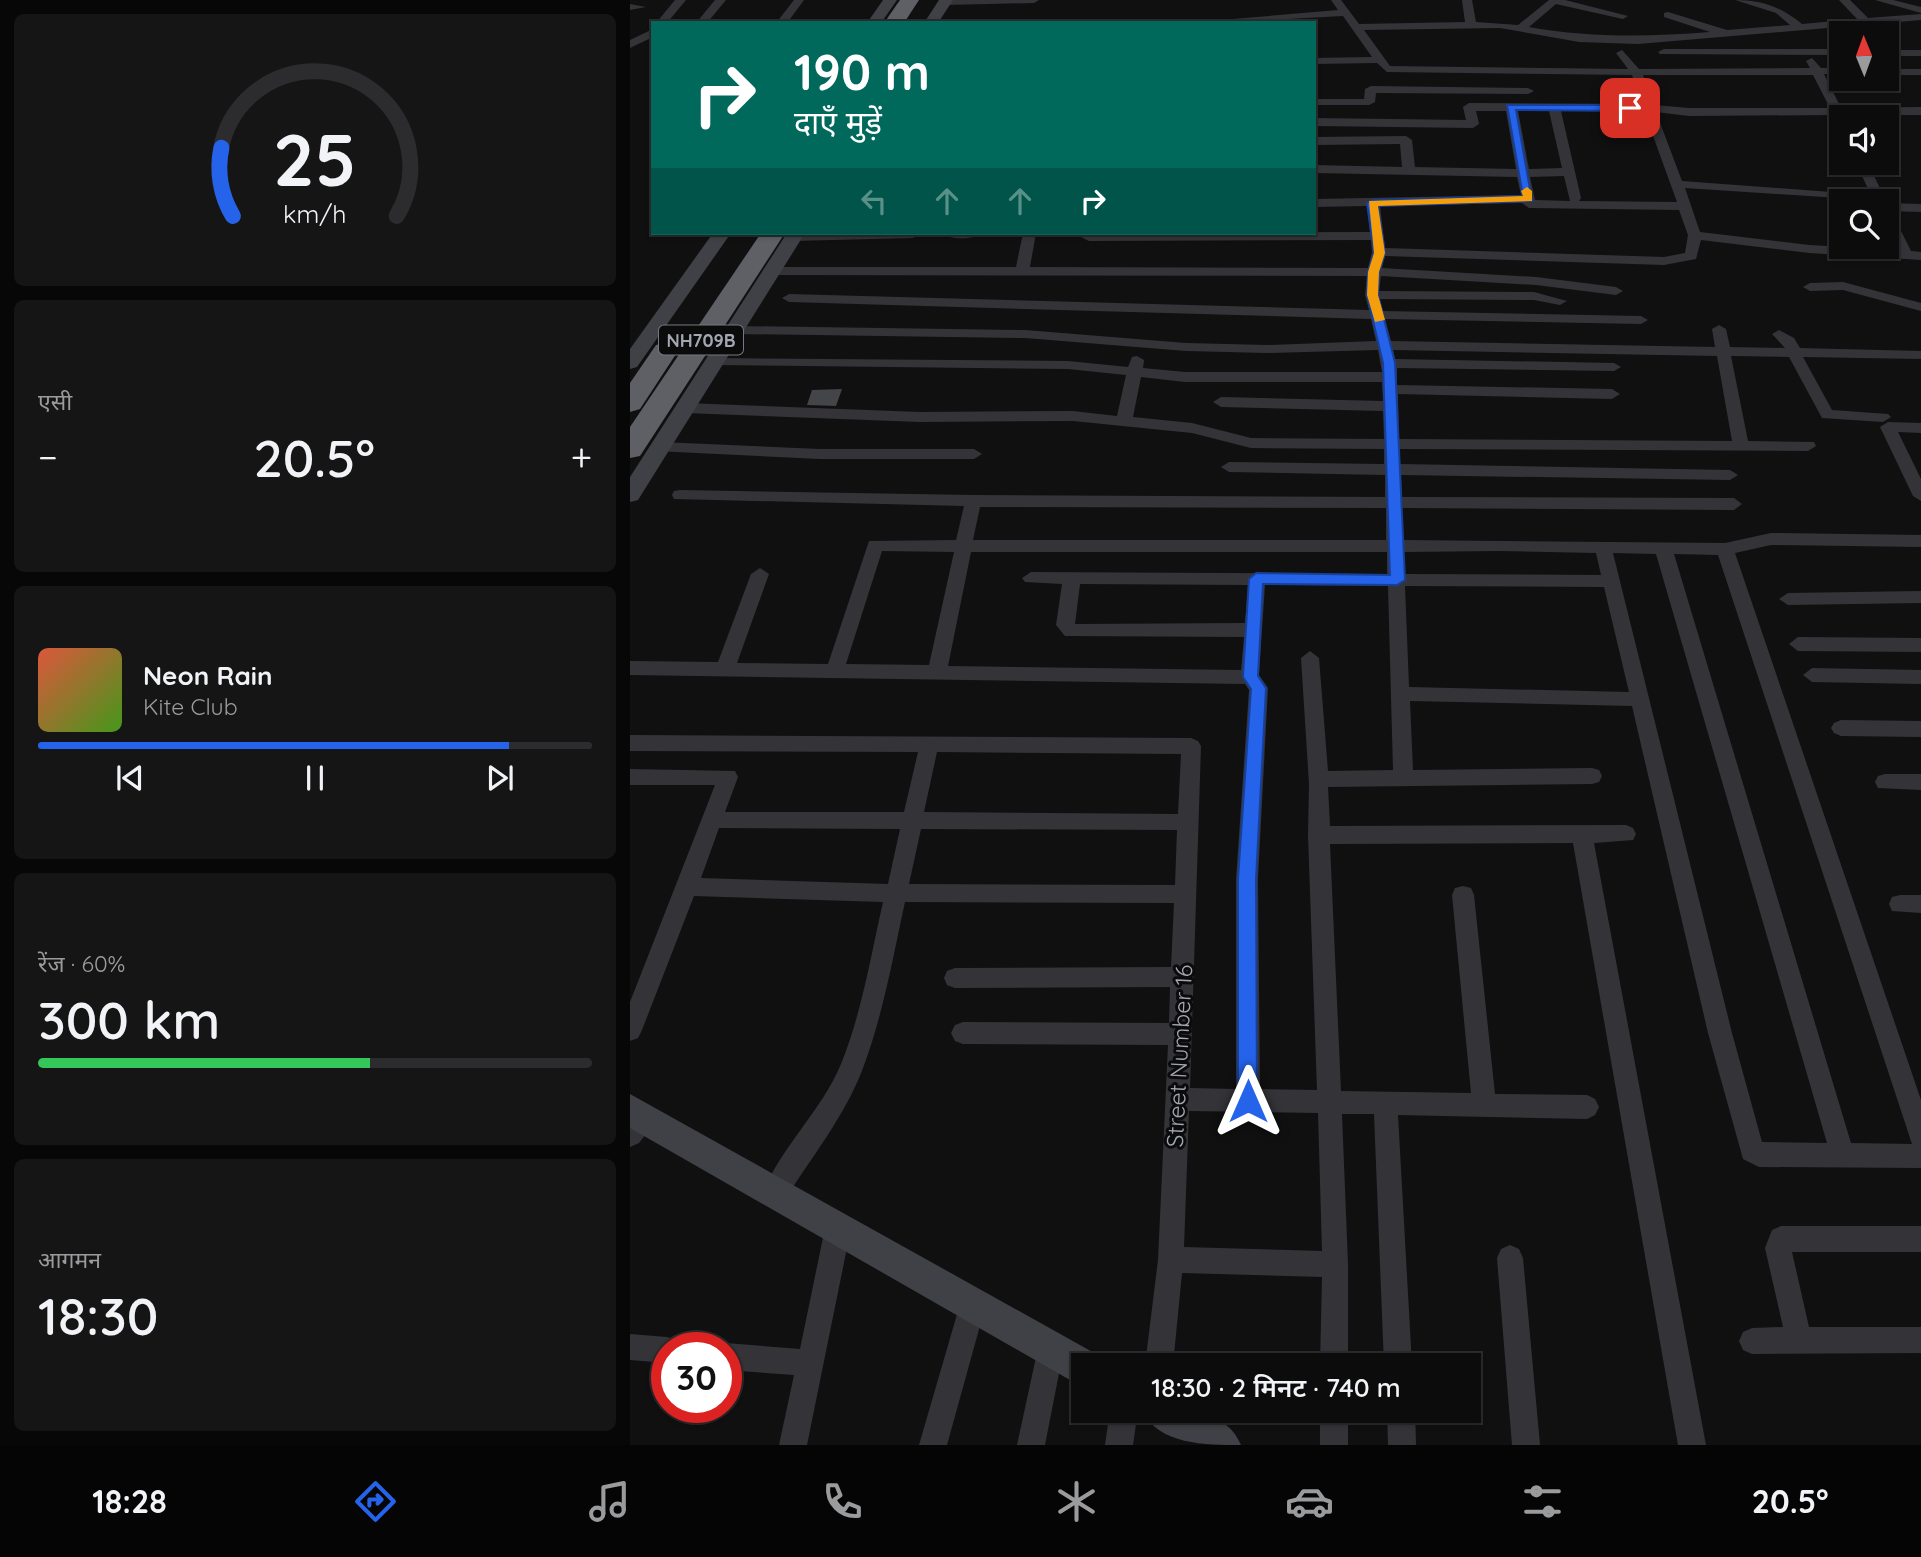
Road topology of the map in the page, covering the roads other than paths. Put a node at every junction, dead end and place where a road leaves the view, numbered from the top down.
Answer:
1 (681, 0) edge
2 (721, 0) edge
3 (799, 0) edge
4 (890, 0) edge
5 (910, 0) edge
6 (1034, 0) edge
7 (1336, 0) edge
8 (1467, 0) edge
9 (1555, 0) edge
10 (1740, 0) edge
11 (1844, 0) edge
12 (1880, 0) edge
13 (940, 1) edge
14 (1921, 9) edge
15 (1346, 13) junction
16 (1668, 15) dead end
17 (1623, 16) dead end
18 (1921, 17) edge
19 (663, 21) edge
20 (703, 21) edge
21 (783, 21) edge
22 (875, 21) edge
23 (895, 21) edge
24 (917, 21) edge
25 (932, 21) edge
26 (1246, 21) edge
27 (1865, 21) edge
28 (1877, 21) edge
29 (1471, 24) junction
30 (1829, 25) edge
31 (1356, 27) junction
32 (1521, 28) junction
33 (1800, 28) junction
34 (651, 33) edge
35 (1729, 35) junction
36 (630, 45) edge
37 (1807, 52) junction
38 (1829, 52) edge
39 (1899, 53) edge
40 (1921, 53) edge
41 (1380, 60) junction
42 (1316, 61) edge
43 (1817, 71) junction
44 (1829, 71) edge
45 (1636, 72) junction
46 (1899, 72) edge
47 (1921, 72) edge
48 (1528, 90) dead end
49 (1316, 102) edge
50 (1834, 105) edge
51 (1511, 107) junction
52 (1554, 107) junction
53 (1648, 108) junction
54 (1921, 111) edge
55 (1899, 112) edge
56 (1829, 115) edge
57 (1316, 122) edge
58 (1316, 141) edge
59 (1316, 169) edge
60 (1409, 171) junction
61 (1568, 172) junction
62 (1523, 173) junction
63 (1676, 184) junction
64 (1575, 198) dead end
65 (1829, 198) edge
66 (1528, 199) junction
67 (1316, 203) edge
68 (1373, 203) junction
69 (1899, 205) edge
70 (1684, 206) junction
71 (1921, 208) edge
72 (721, 235) edge
73 (746, 235) edge
74 (798, 235) edge
75 (1029, 235) edge
76 (1084, 235) edge
77 (1180, 235) edge
78 (1302, 235) edge
79 (1695, 235) junction
80 (1377, 236) junction
81 (1899, 240) edge
82 (1380, 253) junction
83 (1906, 254) junction
84 (1921, 256) edge
85 (781, 271) junction
86 (1021, 272) junction
87 (1374, 272) junction
88 (1810, 287) dead end
89 (1616, 291) dead end
90 (1372, 295) junction
91 (789, 298) dead end
92 (1560, 301) dead end
93 (1921, 307) edge
94 (1378, 316) junction
95 (1641, 320) dead end
96 (1718, 329) dead end
97 (749, 330) junction
98 (1779, 334) dead end
99 (1140, 344) junction
100 (1386, 345) junction
101 (1723, 352) junction
102 (1795, 353) junction
103 (1921, 355) edge
104 (728, 362) junction
105 (630, 363) edge
106 (1614, 367) dead end
107 (1135, 372) junction
108 (1390, 384) junction
109 (1612, 394) dead end
110 (1221, 402) dead end
111 (630, 403) edge
112 (701, 409) junction
113 (1883, 417) dead end
114 (1124, 421) junction
115 (1921, 428) edge
116 (1391, 442) junction
117 (1808, 446) dead end
118 (1741, 447) junction
119 (675, 448) junction
120 (630, 449) edge
121 (975, 454) dead end
122 (1913, 464) edge
123 (1229, 467) dead end
124 (1392, 468) junction
125 (1730, 475) dead end
126 (630, 495) edge
127 (680, 495) dead end
128 (1921, 496) edge
129 (973, 501) junction
130 (1393, 502) junction
131 (1734, 504) dead end
132 (1921, 541) edge
133 (965, 544) junction
134 (1397, 546) junction
135 (1602, 546) junction
136 (1663, 547) junction
137 (1726, 549) junction
138 (760, 574) dead end
139 (1031, 578) dead end
140 (1072, 578) junction
141 (1256, 579) junction
142 (1397, 580) junction
143 (1611, 581) junction
144 (1921, 597) edge
145 (1788, 599) dead end
146 (1252, 630) junction
147 (1798, 644) dead end
148 (1921, 645) edge
149 (1310, 658) dead end
150 (630, 668) edge
151 (725, 669) junction
152 (835, 671) junction
153 (937, 672) junction
154 (1812, 675) dead end
155 (1250, 677) junction
156 (1921, 677) edge
157 (1399, 694) junction
158 (1639, 699) junction
159 (1841, 728) dead end
160 (1921, 729) edge
161 (630, 743) edge
162 (929, 745) junction
163 (1592, 776) dead end
164 (630, 777) edge
165 (1403, 778) junction
166 (1885, 782) dead end
167 (1921, 782) edge
168 (1319, 783) junction
169 (712, 820) junction
170 (912, 820) junction
171 (1187, 822) junction
172 (1582, 834) junction
173 (1626, 834) dead end
174 (1318, 835) junction
175 (687, 887) junction
176 (897, 893) junction
177 (1186, 894) junction
178 (1462, 895) dead end
179 (1183, 977) junction
180 (955, 978) dead end
181 (630, 1030) edge
182 (963, 1033) dead end
183 (1180, 1034) junction
184 (1175, 1099) junction
185 (1248, 1101) junction
186 (1328, 1103) junction
187 (1385, 1103) junction
188 (1485, 1105) junction
189 (1587, 1107) dead end
190 (635, 1121) edge
191 (1921, 1136) edge
192 (1921, 1156) edge
193 (1843, 1157) junction
194 (775, 1192) junction
195 (838, 1227) junction
196 (1921, 1239) edge
197 (1510, 1258) dead end
198 (1171, 1260) junction
199 (1335, 1264) junction
200 (973, 1304) junction
201 (1799, 1340) junction
202 (1921, 1340) edge
203 (1752, 1341) dead end
204 (630, 1347) edge
205 (651, 1349) edge
206 (1051, 1349) junction
207 (1161, 1353) edge
208 (1334, 1353) edge
209 (1397, 1353) edge
210 (742, 1357) edge
211 (1071, 1360) edge
212 (810, 1363) junction
213 (1122, 1423) edge
214 (1184, 1423) edge
215 (1334, 1423) edge
216 (1401, 1423) edge
217 (793, 1445) edge
218 (933, 1445) edge
219 (1031, 1445) edge
220 (1119, 1445) edge
221 (1222, 1445) edge
222 (1334, 1445) edge
223 (1402, 1445) edge
224 (1526, 1445) edge
225 (1692, 1445) edge

1 - 19 street
2 - 20 street
3 - 21 street
4 - 22 street
5 - 23 highway
6 - 13 street
7 - 15 street
8 - 29 street
9 - 17 street
9 - 32 street
10 - 33 street
11 - 27 street
12 - 14 street
13 - 24 highway
13 - 25 street
15 - 26 street
15 - 31 street
16 - 35 street
18 - 28 street
29 - 31 street
29 - 32 street
30 - 33 street
31 - 41 street
32 - 35 street
33 - 35 street
34 - 36 street
37 - 38 street
37 - 43 street
37 - 45 street
39 - 40 street
41 - 42 street
41 - 45 street
43 - 44 street
43 - 45 street
43 - 50 street
45 - 53 street
46 - 47 street
48 - 49 street
51 - 52 street
51 - 57 street
51 - 62 street
52 - 53 street
52 - 61 street
53 - 56 street
53 - 63 street
54 - 55 street
58 - 60 street
59 - 60 street
60 - 62 street
61 - 62 street
61 - 64 street
62 - 66 street
63 - 65 street
63 - 70 street
66 - 68 street
66 - 70 street
67 - 68 street
68 - 80 street
69 - 71 street
70 - 79 street
72 - 105 street
73 - 111 highway, NH709B
74 - 85 street
74 - 120 highway, NH709B
75 - 86 street
76 - 77 street
78 - 80 street
79 - 82 street
79 - 83 street
80 - 82 street
81 - 83 street
82 - 87 street
83 - 84 street
85 - 86 street
85 - 97 street
86 - 87 street
87 - 89 street
87 - 90 street
88 - 93 street
90 - 92 street
90 - 94 street
91 - 94 street
94 - 95 street
94 - 100 street
96 - 101 street
97 - 99 street
97 - 104 street
98 - 102 street
99 - 100 street
99 - 107 street
100 - 101 street
100 - 108 street
101 - 102 street
101 - 118 street
102 - 103 street
102 - 113 street
104 - 107 street
104 - 112 street
106 - 108 street
107 - 108 street
107 - 114 street
108 - 109 street
108 - 110 street
108 - 116 street
112 - 114 street
112 - 119 street
114 - 116 street
115 - 122 street
116 - 118 street
116 - 124 street
117 - 118 street
119 - 121 street
119 - 126 street
122 - 128 street
123 - 124 street
124 - 125 street
124 - 130 street
127 - 129 street
129 - 130 street
129 - 133 street
130 - 131 street
130 - 134 street
132 - 137 street
133 - 134 street
133 - 152 street
133 - 153 street
134 - 135 street
134 - 142 street
135 - 136 street
135 - 143 street
136 - 137 street
136 - 193 street
137 - 191 street
138 - 151 street
139 - 140 street
140 - 141 street
140 - 146 street
141 - 142 street
141 - 146 street
142 - 143 street
142 - 157 street
143 - 158 street
144 - 145 street
146 - 155 street
147 - 148 street
149 - 168 street
150 - 151 street
151 - 152 street
152 - 153 street
153 - 155 street
154 - 156 street
155 - 185 street
157 - 158 street
157 - 165 street
158 - 193 street
159 - 160 street
161 - 162 street
162 - 170 street
162 - 171 street, Street Number 16
163 - 165 street
164 - 169 street
165 - 168 street
166 - 167 street
168 - 174 street
169 - 170 street
169 - 175 street
170 - 171 street
170 - 176 street
171 - 177 street, Street Number 16
172 - 173 street
172 - 174 street
172 - 225 street
174 - 186 street
175 - 176 street
175 - 181 street
176 - 177 street
176 - 194 street
177 - 179 street, Street Number 16
178 - 188 street
179 - 180 street
179 - 183 street, Street Number 16
182 - 183 street
183 - 184 street, Street Number 16
184 - 185 street
184 - 198 street, Street Number 16
185 - 186 street
186 - 187 street
186 - 199 street
187 - 188 street
187 - 209 street
188 - 189 street
190 - 194 street
192 - 193 street
194 - 195 street
195 - 200 street
195 - 212 street
196 - 201 street
197 - 224 street
198 - 199 street
198 - 207 street, Street Number 16
199 - 208 street
200 - 206 street
200 - 218 street
201 - 202 street
201 - 203 street
204 - 205 street
206 - 211 street
206 - 219 street
210 - 212 street
212 - 217 street
213 - 220 street
214 - 221 street
215 - 222 street
216 - 223 street

